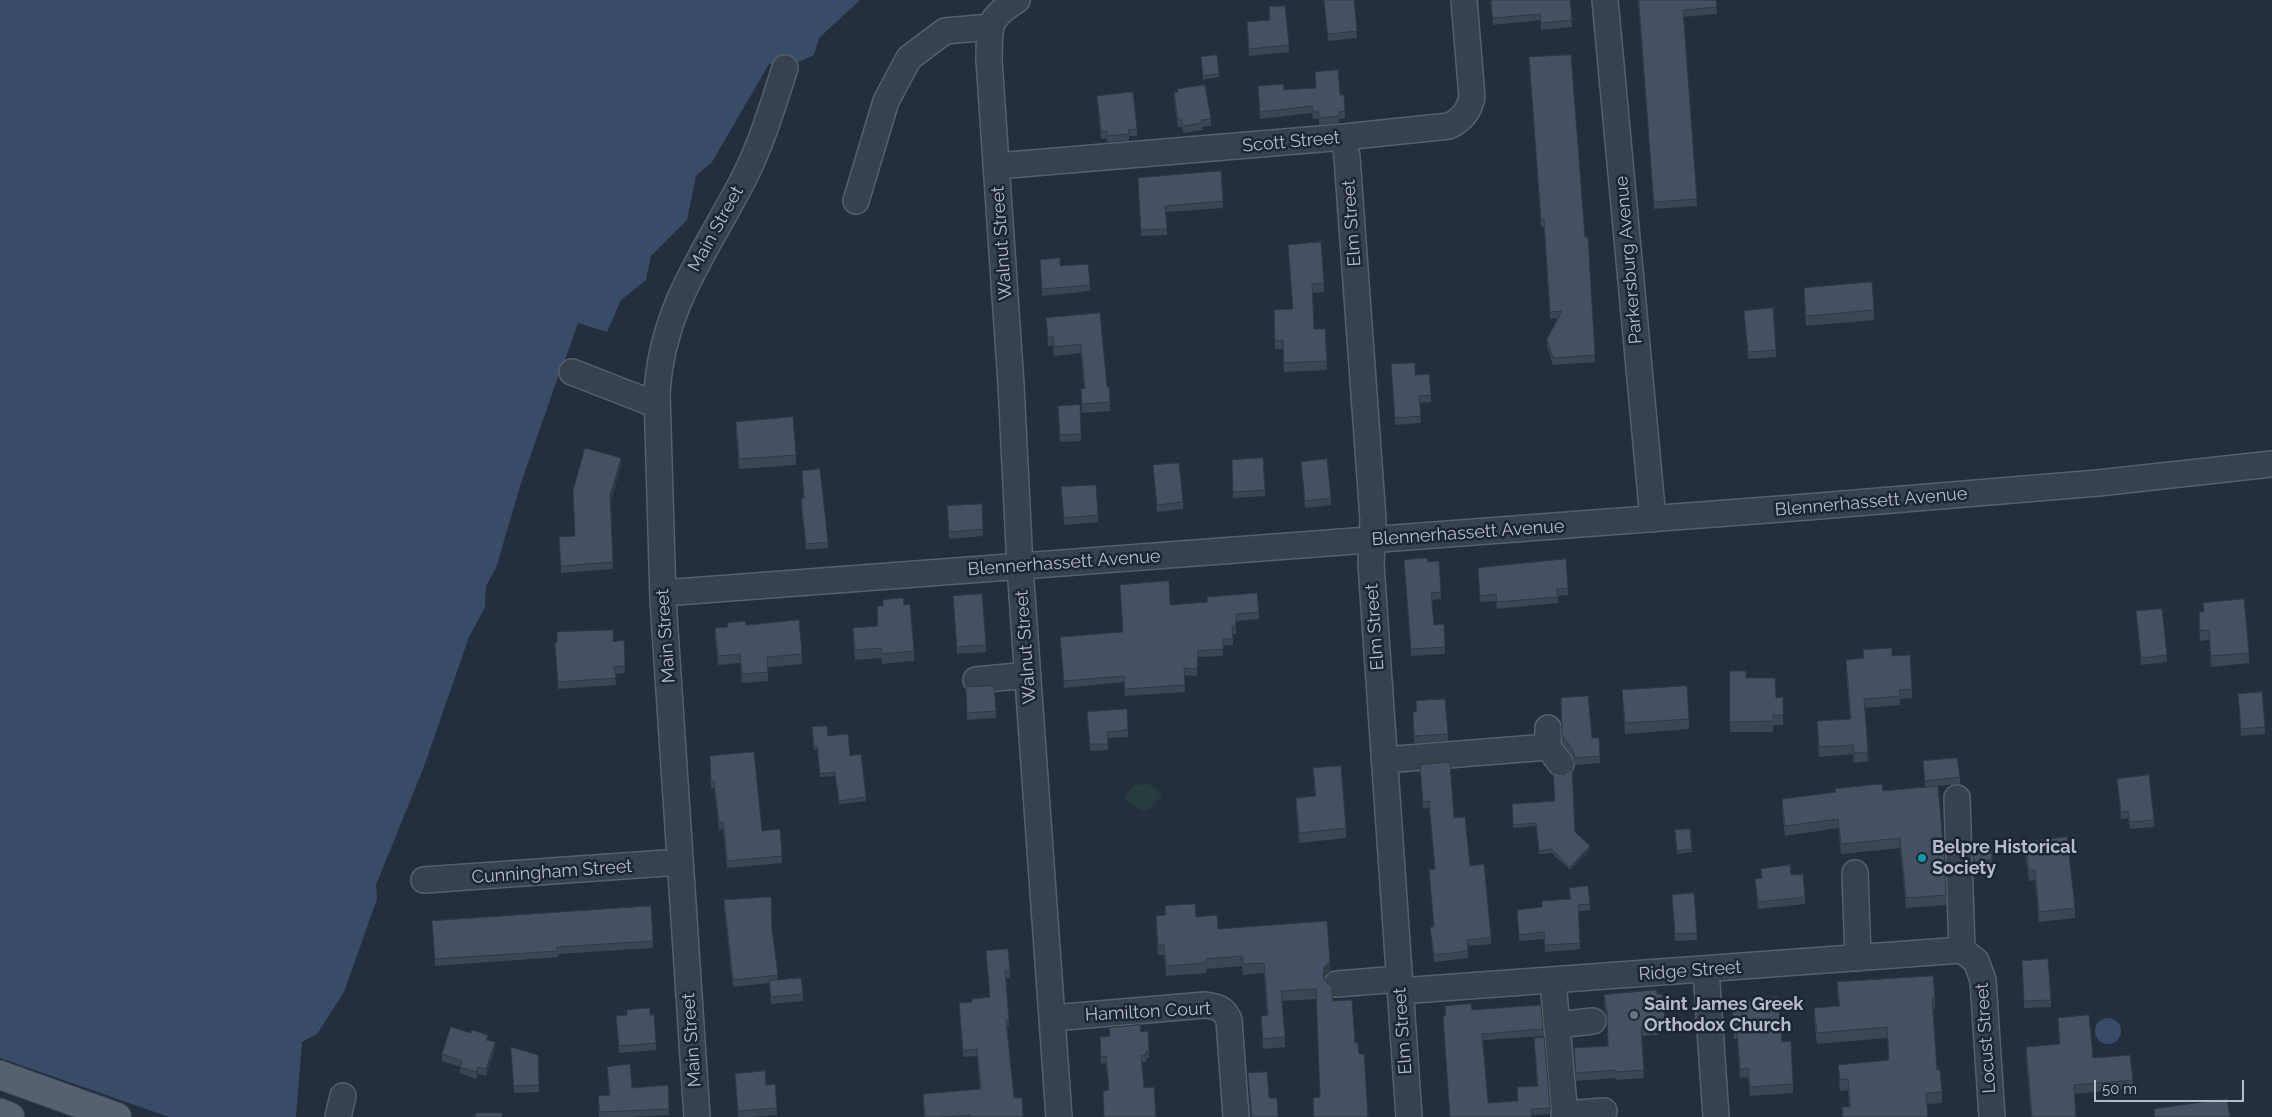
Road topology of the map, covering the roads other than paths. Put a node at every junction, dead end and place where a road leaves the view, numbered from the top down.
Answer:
1 (1017, 0) edge
2 (1464, 0) edge
3 (1604, 0) edge
4 (990, 27) junction
5 (784, 68) dead end
6 (1344, 137) junction
7 (997, 166) junction
8 (856, 201) dead end
9 (572, 372) dead end
10 (657, 405) junction
11 (2272, 464) edge
12 (1654, 519) junction
13 (1371, 540) junction
14 (1020, 567) junction
15 (662, 593) junction
16 (1028, 675) junction
17 (976, 680) dead end
18 (1552, 746) dead end
19 (1384, 760) junction
20 (1957, 798) dead end
21 (680, 862) junction
22 (1855, 873) dead end
23 (424, 880) dead end
24 (1969, 956) junction
25 (1858, 958) junction
26 (1706, 970) junction
27 (1553, 980) junction
28 (1337, 984) dead end
29 (1400, 985) junction
30 (1052, 1018) junction
31 (1593, 1021) dead end
32 (1557, 1025) junction
33 (9, 1078) edge
34 (1604, 1111) dead end
35 (1565, 1116) edge
36 (117, 1117) edge
37 (697, 1117) edge
38 (1059, 1117) edge
39 (1236, 1117) edge
40 (1409, 1117) edge
41 (1716, 1117) edge
42 (1992, 1117) edge

1 - 4 street
2 - 6 street, Scott Street
3 - 12 street, Parkersburg Avenue
4 - 7 street, Walnut Street
4 - 8 street
5 - 10 street, Main Street
6 - 7 street, Scott Street
6 - 13 street, Elm Street
7 - 14 street, Walnut Street
9 - 10 street
10 - 15 street, Main Street
11 - 12 street, Blennerhassett Avenue
12 - 13 street, Blennerhassett Avenue
13 - 14 street, Blennerhassett Avenue
13 - 19 street, Elm Street
14 - 15 street, Blennerhassett Avenue
14 - 16 street, Walnut Street
15 - 21 street, Main Street
16 - 17 street
16 - 30 street, Walnut Street
18 - 19 street
19 - 29 street, Elm Street
20 - 24 street, Locust Street
21 - 23 street, Cunningham Street
21 - 37 street, Main Street
22 - 25 street
24 - 25 street, Ridge Street
24 - 42 street, Locust Street
25 - 26 street, Ridge Street
26 - 27 street, Ridge Street
26 - 41 street
27 - 29 street, Ridge Street
27 - 32 street
28 - 29 street, Ridge Street
29 - 40 street, Elm Street
30 - 38 street, Walnut Street
30 - 39 street, Hamilton Court
31 - 32 street
32 - 35 street
33 - 36 main road
34 - 35 street

